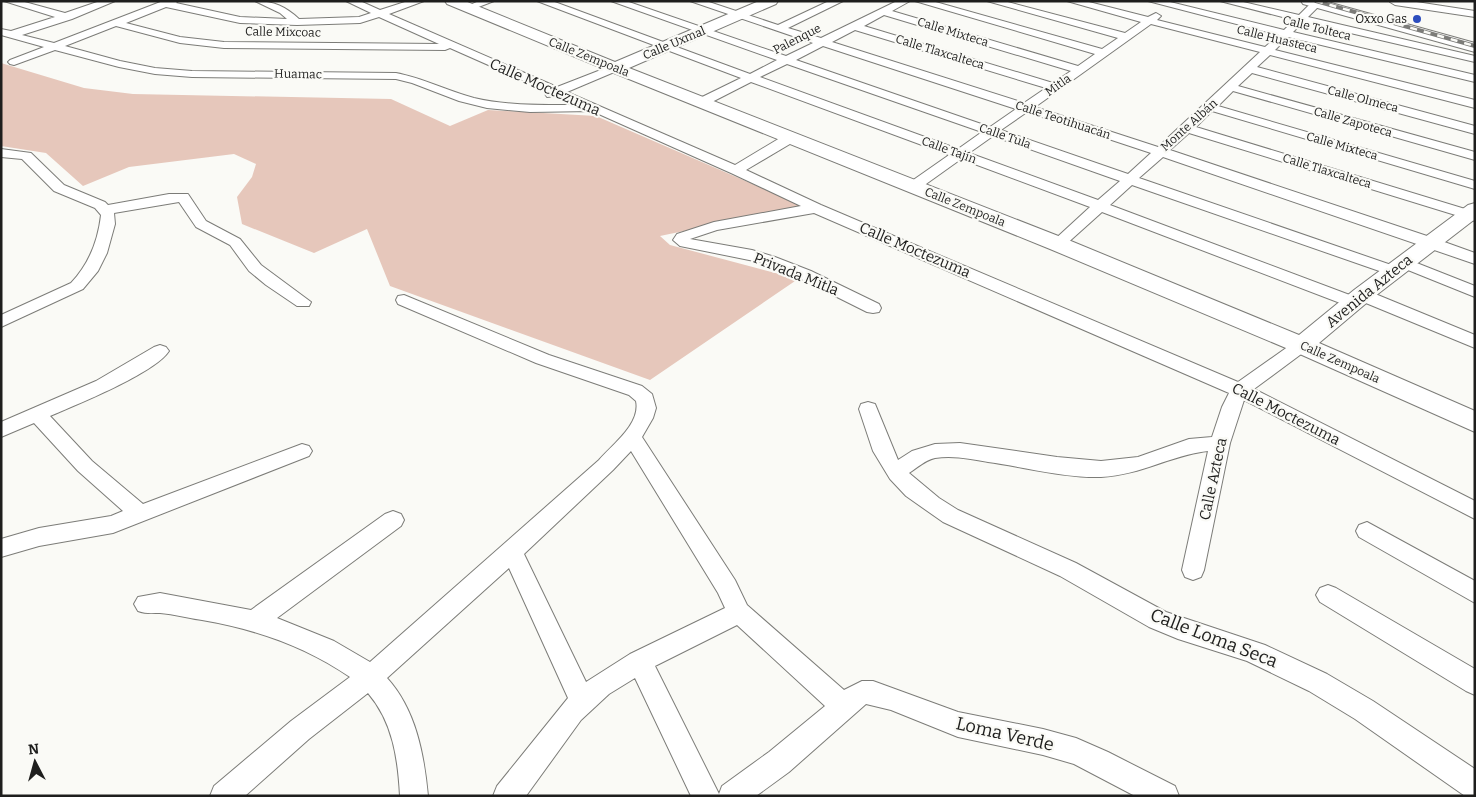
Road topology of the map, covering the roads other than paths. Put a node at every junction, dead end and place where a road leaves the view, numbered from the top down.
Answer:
1 (10, 1) edge
2 (110, 1) edge
3 (260, 1) edge
4 (351, 1) edge
5 (419, 1) edge
6 (452, 1) edge
7 (489, 1) edge
8 (542, 1) edge
9 (616, 1) edge
10 (695, 1) edge
11 (772, 1) edge
12 (838, 1) edge
13 (920, 1) edge
14 (992, 1) edge
15 (1072, 1) edge
16 (1153, 1) edge
17 (1225, 1) edge
18 (1334, 1) edge
19 (1312, 2) edge
20 (170, 3) edge
21 (900, 3) edge
22 (1174, 3) edge
23 (1394, 4) edge
24 (883, 6) edge
25 (468, 8) junction
26 (1473, 10) edge
27 (380, 14) junction
28 (740, 15) junction
29 (68, 16) junction
30 (1301, 19) junction
31 (1150, 21) junction
32 (297, 22) junction
33 (115, 23) junction
34 (854, 26) junction
35 (779, 28) junction
36 (703, 31) junction
37 (1287, 33) junction
38 (6, 34) edge
39 (1127, 37) junction
40 (1475, 41) edge
41 (821, 42) junction
42 (53, 46) junction
43 (666, 46) junction
44 (454, 47) junction
45 (1475, 48) edge
46 (1268, 50) junction
47 (1104, 53) junction
48 (1475, 59) edge
49 (785, 60) junction
50 (14, 62) dead end
51 (615, 68) junction
52 (1250, 69) junction
53 (1080, 70) junction
54 (751, 78) junction
55 (1475, 79) edge
56 (1054, 87) junction
57 (1230, 87) junction
58 (558, 91) junction
59 (702, 102) junction
60 (1475, 104) edge
61 (520, 106) junction
62 (1210, 107) junction
63 (1025, 108) junction
64 (595, 109) junction
65 (1187, 128) junction
66 (1475, 130) edge
67 (991, 132) junction
68 (790, 138) junction
69 (1159, 151) junction
70 (1, 153) edge
71 (960, 154) junction
72 (1475, 156) edge
73 (736, 170) junction
74 (1129, 179) junction
75 (1475, 185) edge
76 (914, 186) junction
77 (1100, 206) junction
78 (816, 208) junction
79 (106, 210) junction
80 (1472, 213) edge
81 (1431, 242) junction
82 (1058, 244) junction
83 (1475, 259) edge
84 (1399, 267) junction
85 (1475, 292) edge
86 (1358, 299) junction
87 (404, 300) dead end
88 (303, 302) dead end
89 (873, 308) dead end
90 (1, 322) edge
91 (1475, 342) edge
92 (1302, 345) junction
93 (160, 351) dead end
94 (1240, 390) junction
95 (868, 409) dead end
96 (37, 413) junction
97 (1475, 422) edge
98 (1, 430) edge
99 (632, 437) junction
100 (1220, 442) junction
101 (302, 451) dead end
102 (896, 472) junction
103 (1475, 511) edge
104 (140, 513) junction
105 (393, 520) dead end
106 (1367, 531) dead end
107 (1, 548) edge
108 (512, 551) junction
109 (1193, 570) dead end
110 (1475, 593) edge
111 (1328, 595) dead end
112 (146, 604) dead end
113 (739, 612) junction
114 (254, 621) junction
115 (640, 662) junction
116 (370, 677) junction
117 (1475, 683) edge
118 (582, 701) junction
119 (843, 706) junction
120 (1475, 786) edge
121 (517, 792) edge
122 (1161, 795) edge
123 (224, 796) edge
124 (414, 796) edge
125 (706, 796) edge
126 (732, 796) edge

1 - 29 street
2 - 29 street
3 - 32 street
4 - 27 street, Calle Moctezuma
5 - 27 street
6 - 25 street, Calle Zempoala
7 - 25 street
8 - 43 street, Calle Tajín
9 - 36 street, Calle Tula
10 - 28 street, Calle Teotihuacán
11 - 28 street, Calle Uxmal
12 - 35 street
13 - 47 street
14 - 39 street
15 - 31 street, Calle Huasteca
16 - 22 street, Calle Tolteca
17 - 30 street
18 - 40 street
19 - 30 street, Monte Albán
19 - 45 street
20 - 32 street
20 - 33 street
21 - 24 street, Palenque
22 - 31 street, Mitla
22 - 37 street, Calle Tolteca
23 - 26 street
24 - 34 street, Palenque
24 - 53 street, Calle Mixteca
25 - 51 street, Calle Zempoala
27 - 32 street
27 - 44 street, Calle Moctezuma
28 - 35 street, Calle Teotihuacán
28 - 36 street, Calle Uxmal
29 - 38 street
30 - 37 street, Monte Albán
30 - 48 street
31 - 39 street, Mitla
31 - 46 street, Calle Huasteca
33 - 42 street
33 - 44 street, Calle Mixcoac
34 - 41 street, Palenque
34 - 56 street, Calle Tlaxcalteca
35 - 41 street, Calle Teotihuacán
36 - 43 street, Calle Uxmal
36 - 49 street, Calle Tula
37 - 46 street, Monte Albán
37 - 55 street, Calle Tolteca
38 - 42 street, Huamac
39 - 47 street, Mitla
41 - 49 street, Palenque
41 - 63 street, Calle Teotihuacán
42 - 50 street
42 - 61 street, Huamac
43 - 51 street, Calle Uxmal
43 - 54 street, Calle Tajín
44 - 58 street, Calle Moctezuma
46 - 52 street, Monte Albán
46 - 60 street, Calle Huasteca
47 - 53 street, Mitla
49 - 54 street, Palenque
49 - 67 street, Calle Tula
51 - 58 street, Calle Uxmal
51 - 59 street, Calle Zempoala
52 - 57 street, Monte Albán
52 - 66 street, Calle Olmeca
53 - 56 street, Mitla
54 - 59 street, Palenque
54 - 71 street, Calle Tajín
56 - 63 street, Mitla
57 - 62 street, Monte Albán
57 - 72 street, Calle Zapoteca
58 - 61 street, Calle Uxmal
58 - 64 street, Calle Moctezuma
59 - 68 street, Calle Zempoala
61 - 64 street, Huamac
62 - 65 street, Monte Albán
62 - 75 street, Calle Mixteca
63 - 67 street, Mitla
63 - 69 street, Calle Teotihuacán
64 - 73 street, Calle Moctezuma
65 - 69 street, Monte Albán
65 - 80 street, Calle Tlaxcalteca
67 - 71 street, Mitla
67 - 74 street, Calle Tula
68 - 73 street
68 - 76 street, Calle Zempoala
69 - 74 street, Monte Albán
69 - 81 street, Calle Teotihuacán
70 - 79 street
71 - 76 street, Mitla
71 - 77 street, Calle Tajín
73 - 78 street, Calle Moctezuma
74 - 77 street, Monte Albán
74 - 84 street, Calle Tula
76 - 82 street, Calle Zempoala
77 - 82 street, Monte Albán
77 - 86 street, Calle Tajín
78 - 89 street, Privada Mitla
78 - 94 street, Calle Moctezuma
79 - 88 street
79 - 90 street
80 - 81 street, Avenida Azteca
81 - 83 street, Calle Teotihuacán
81 - 84 street, Avenida Azteca
82 - 92 street, Calle Zempoala
84 - 85 street, Calle Tula
84 - 86 street, Avenida Azteca
86 - 91 street, Calle Tajín
86 - 92 street, Avenida Azteca
87 - 99 street
92 - 94 street, Avenida Azteca
92 - 97 street, Calle Zempoala
93 - 96 street
94 - 100 street, Calle Azteca
94 - 103 street, Calle Moctezuma
95 - 102 street
96 - 98 street
96 - 104 street
99 - 108 street
99 - 113 street
100 - 102 street
100 - 109 street, Calle Azteca
101 - 104 street
102 - 120 street, Calle Loma Seca
104 - 107 street
105 - 114 street
106 - 110 street
108 - 116 street
108 - 118 street
111 - 117 street
112 - 114 street
113 - 115 street
113 - 119 street
114 - 116 street
115 - 118 street
115 - 125 street
116 - 123 street
116 - 124 street
118 - 121 street
119 - 122 street, Loma Verde
119 - 126 street, Loma Verde

